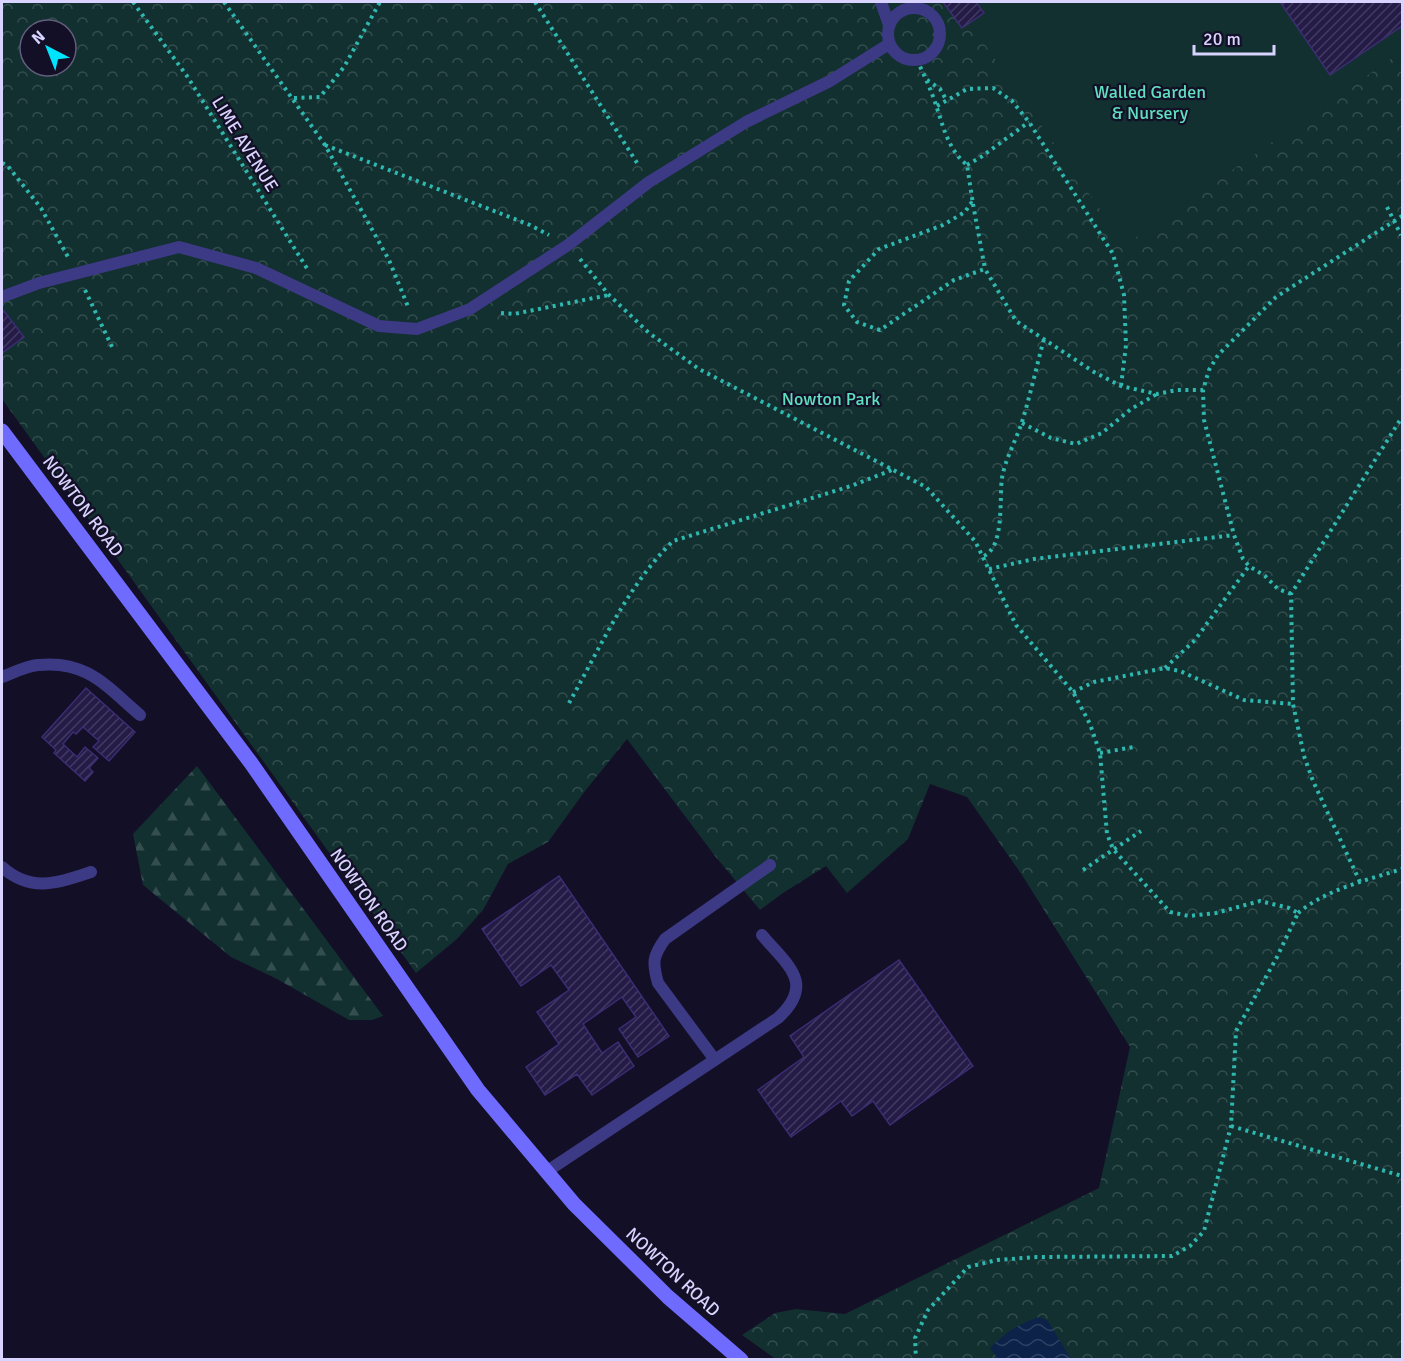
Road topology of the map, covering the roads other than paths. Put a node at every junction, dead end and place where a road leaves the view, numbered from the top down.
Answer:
1 (881, 2) edge
2 (889, 25) junction
3 (890, 44) junction
4 (2, 297) edge
5 (2, 431) edge
6 (2, 677) edge
7 (140, 715) dead end
8 (770, 865) dead end
9 (2, 867) edge
10 (91, 872) dead end
11 (762, 935) dead end
12 (715, 1060) junction
13 (546, 1172) junction
14 (741, 1359) edge

1 - 2 lane
2 - 3 lane
2 - 3 lane
3 - 4 lane
5 - 13 street, NOWTON ROAD
6 - 7 lane
8 - 12 lane
9 - 10 lane
11 - 12 lane
12 - 13 lane
13 - 14 street, NOWTON ROAD

